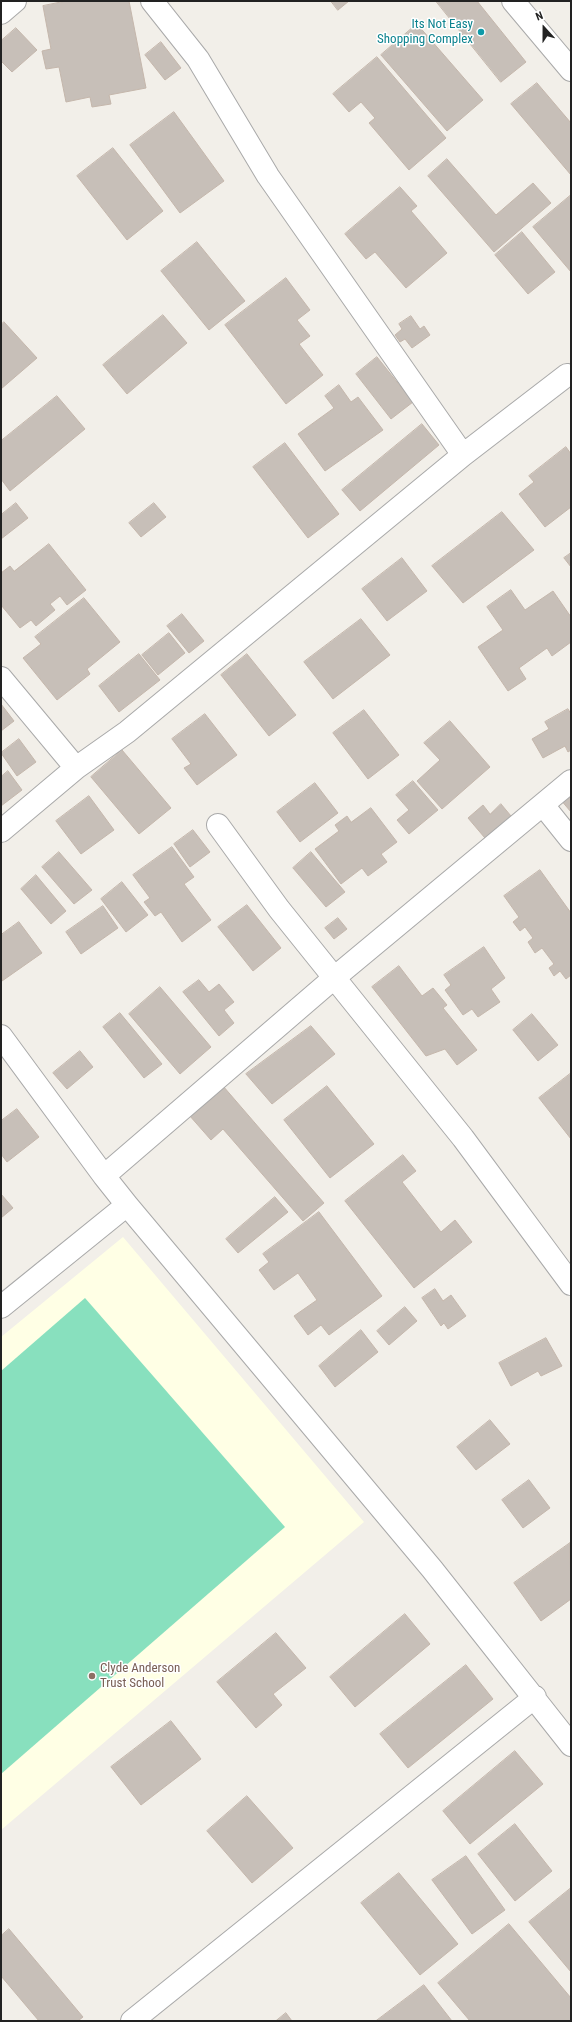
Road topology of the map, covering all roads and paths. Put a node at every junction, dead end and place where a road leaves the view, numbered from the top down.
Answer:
1 (15, 1) edge
2 (152, 1) edge
3 (513, 1) edge
4 (1, 13) edge
5 (571, 70) edge
6 (570, 375) edge
7 (463, 455) junction
8 (1, 678) edge
9 (76, 768) junction
10 (571, 781) edge
11 (543, 805) junction
12 (218, 825) dead end
13 (1, 831) edge
14 (571, 840) edge
15 (334, 978) junction
16 (1, 1036) edge
17 (104, 1176) junction
18 (127, 1205) junction
19 (571, 1284) edge
20 (1, 1307) edge
21 (535, 1697) junction
22 (569, 1737) edge
23 (132, 2021) edge

1 - 4 street
2 - 7 street
3 - 5 street
6 - 7 street
7 - 9 street
8 - 9 street
9 - 13 street
10 - 11 street
11 - 14 street
11 - 15 street
12 - 15 street
15 - 17 street
15 - 19 street
16 - 17 street
17 - 18 street
18 - 20 street
18 - 21 street
21 - 22 street
21 - 23 street

